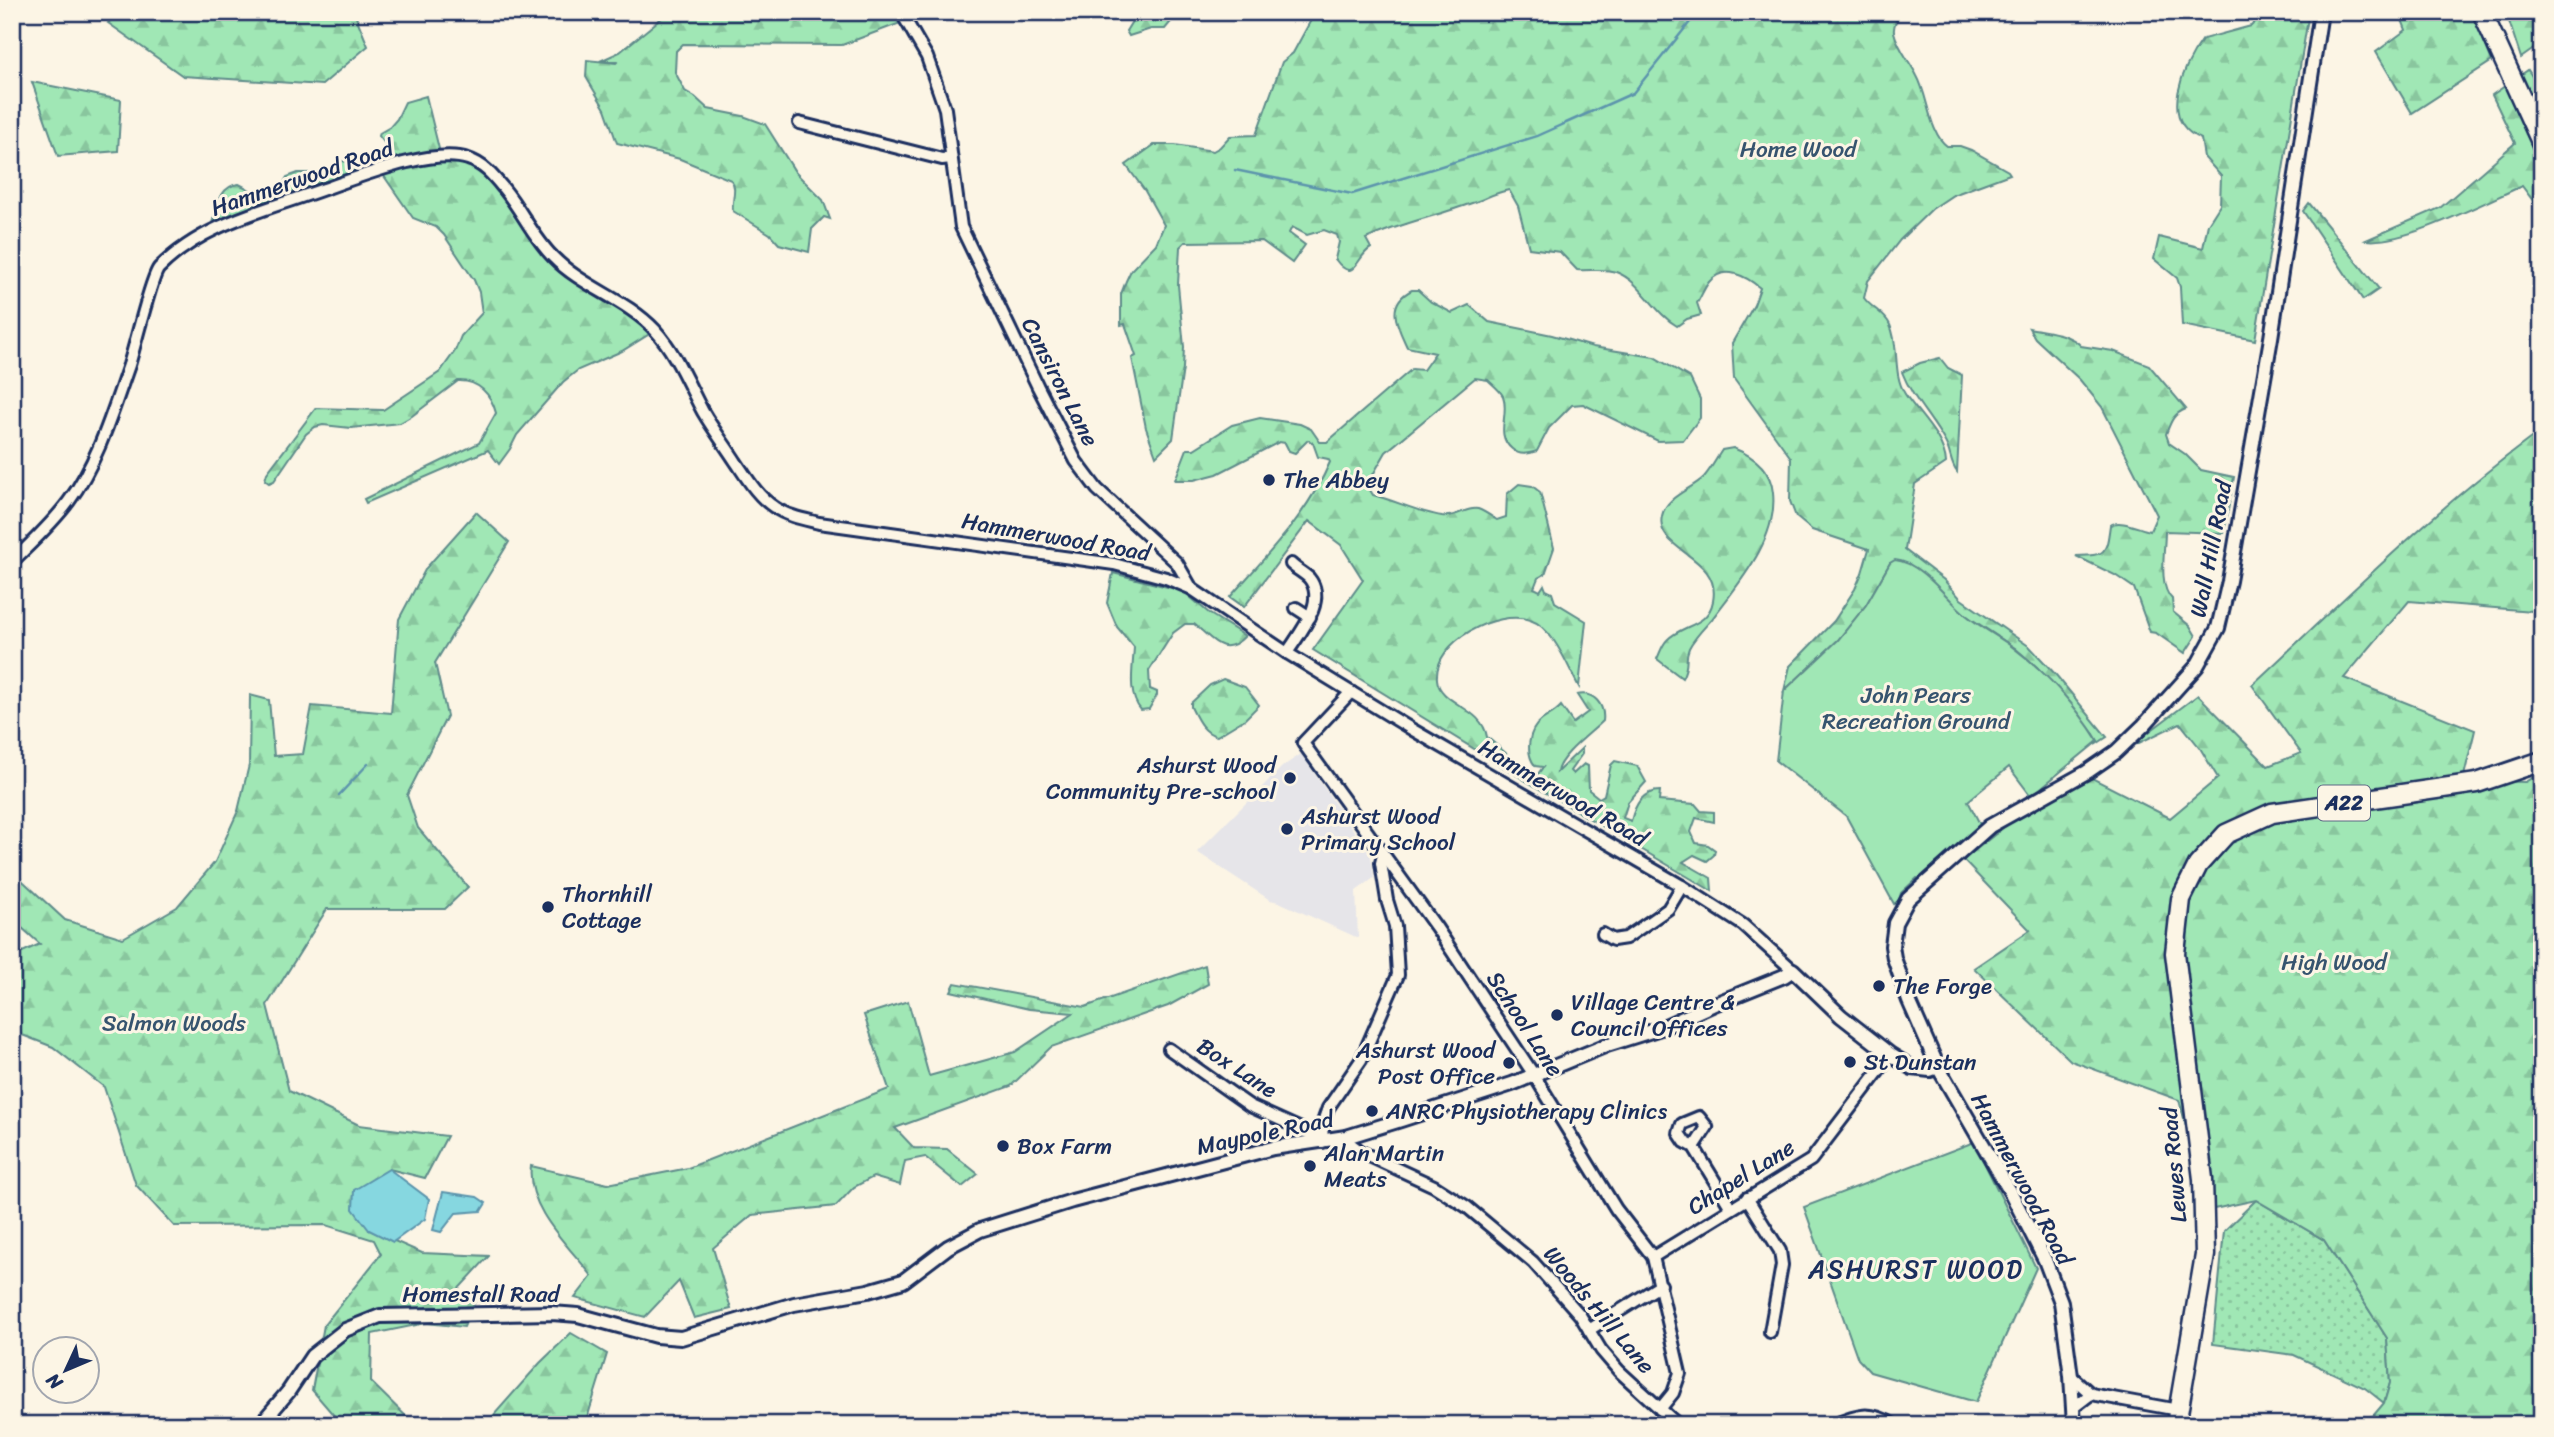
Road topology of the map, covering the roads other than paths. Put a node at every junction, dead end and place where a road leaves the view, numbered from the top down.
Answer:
1 (901, 12) edge
2 (2321, 12) edge
3 (2482, 12) edge
4 (799, 123) dead end
5 (2542, 144) edge
6 (951, 158) junction
7 (12, 562) edge
8 (1291, 564) dead end
9 (1192, 589) junction
10 (1296, 608) dead end
11 (1310, 617) junction
12 (1287, 653) junction
13 (1351, 692) junction
14 (2542, 761) edge
15 (1383, 855) junction
16 (1682, 886) junction
17 (1603, 934) dead end
18 (1793, 970) junction
19 (1169, 1049) dead end
20 (1891, 1055) junction
21 (1938, 1067) junction
22 (1534, 1075) junction
23 (1346, 1137) junction
24 (1322, 1140) junction
25 (1695, 1147) dead end
26 (1747, 1198) junction
27 (1731, 1208) junction
28 (1654, 1257) junction
29 (1661, 1285) junction
30 (743, 1318) joint
31 (1589, 1330) junction
32 (1770, 1332) dead end
33 (2071, 1376) junction
34 (2091, 1394) junction
35 (2074, 1407) junction
36 (1660, 1409) junction
37 (2177, 1417) edge
38 (260, 1425) edge
39 (1678, 1425) edge
40 (1833, 1425) edge
41 (1894, 1425) edge
42 (2074, 1425) edge

1 - 6 street, Cansiron Lane
2 - 21 street, Wall Hill Road
3 - 5 highway
4 - 6 street
6 - 9 street, Cansiron Lane
7 - 9 street, Hammerwood Road
8 - 11 street
9 - 12 street, Hammerwood Road
10 - 11 street
11 - 12 street
12 - 13 street, Hammerwood Road
13 - 15 street, School Lane
13 - 16 street, Hammerwood Road
14 - 37 highway, Lewes Road / A22
15 - 22 street, School Lane
15 - 24 street
16 - 17 street
16 - 18 street, Hammerwood Road
18 - 20 street, Hammerwood Road
18 - 22 street, Maypole Road
19 - 24 street, Box Lane
20 - 21 street, Hammerwood Road
20 - 26 street, Chapel Lane
21 - 33 street, Hammerwood Road
22 - 23 street, Maypole Road
22 - 28 street, School Lane
23 - 24 street, Maypole Road
23 - 31 street, Woods Hill Lane
24 - 30 street, Maypole Road
25 - 27 street
26 - 27 street, Chapel Lane
26 - 32 street
27 - 28 street, Chapel Lane
28 - 29 street, School Lane
29 - 31 street
29 - 36 street, School Lane
30 - 38 street, Homestall Road
31 - 36 street, Woods Hill Lane
33 - 34 street
33 - 35 street, Hammerwood Road
34 - 35 street
34 - 37 street
35 - 42 street, Hammerwood Road
36 - 39 street, Woods Hill Lane
40 - 41 street

